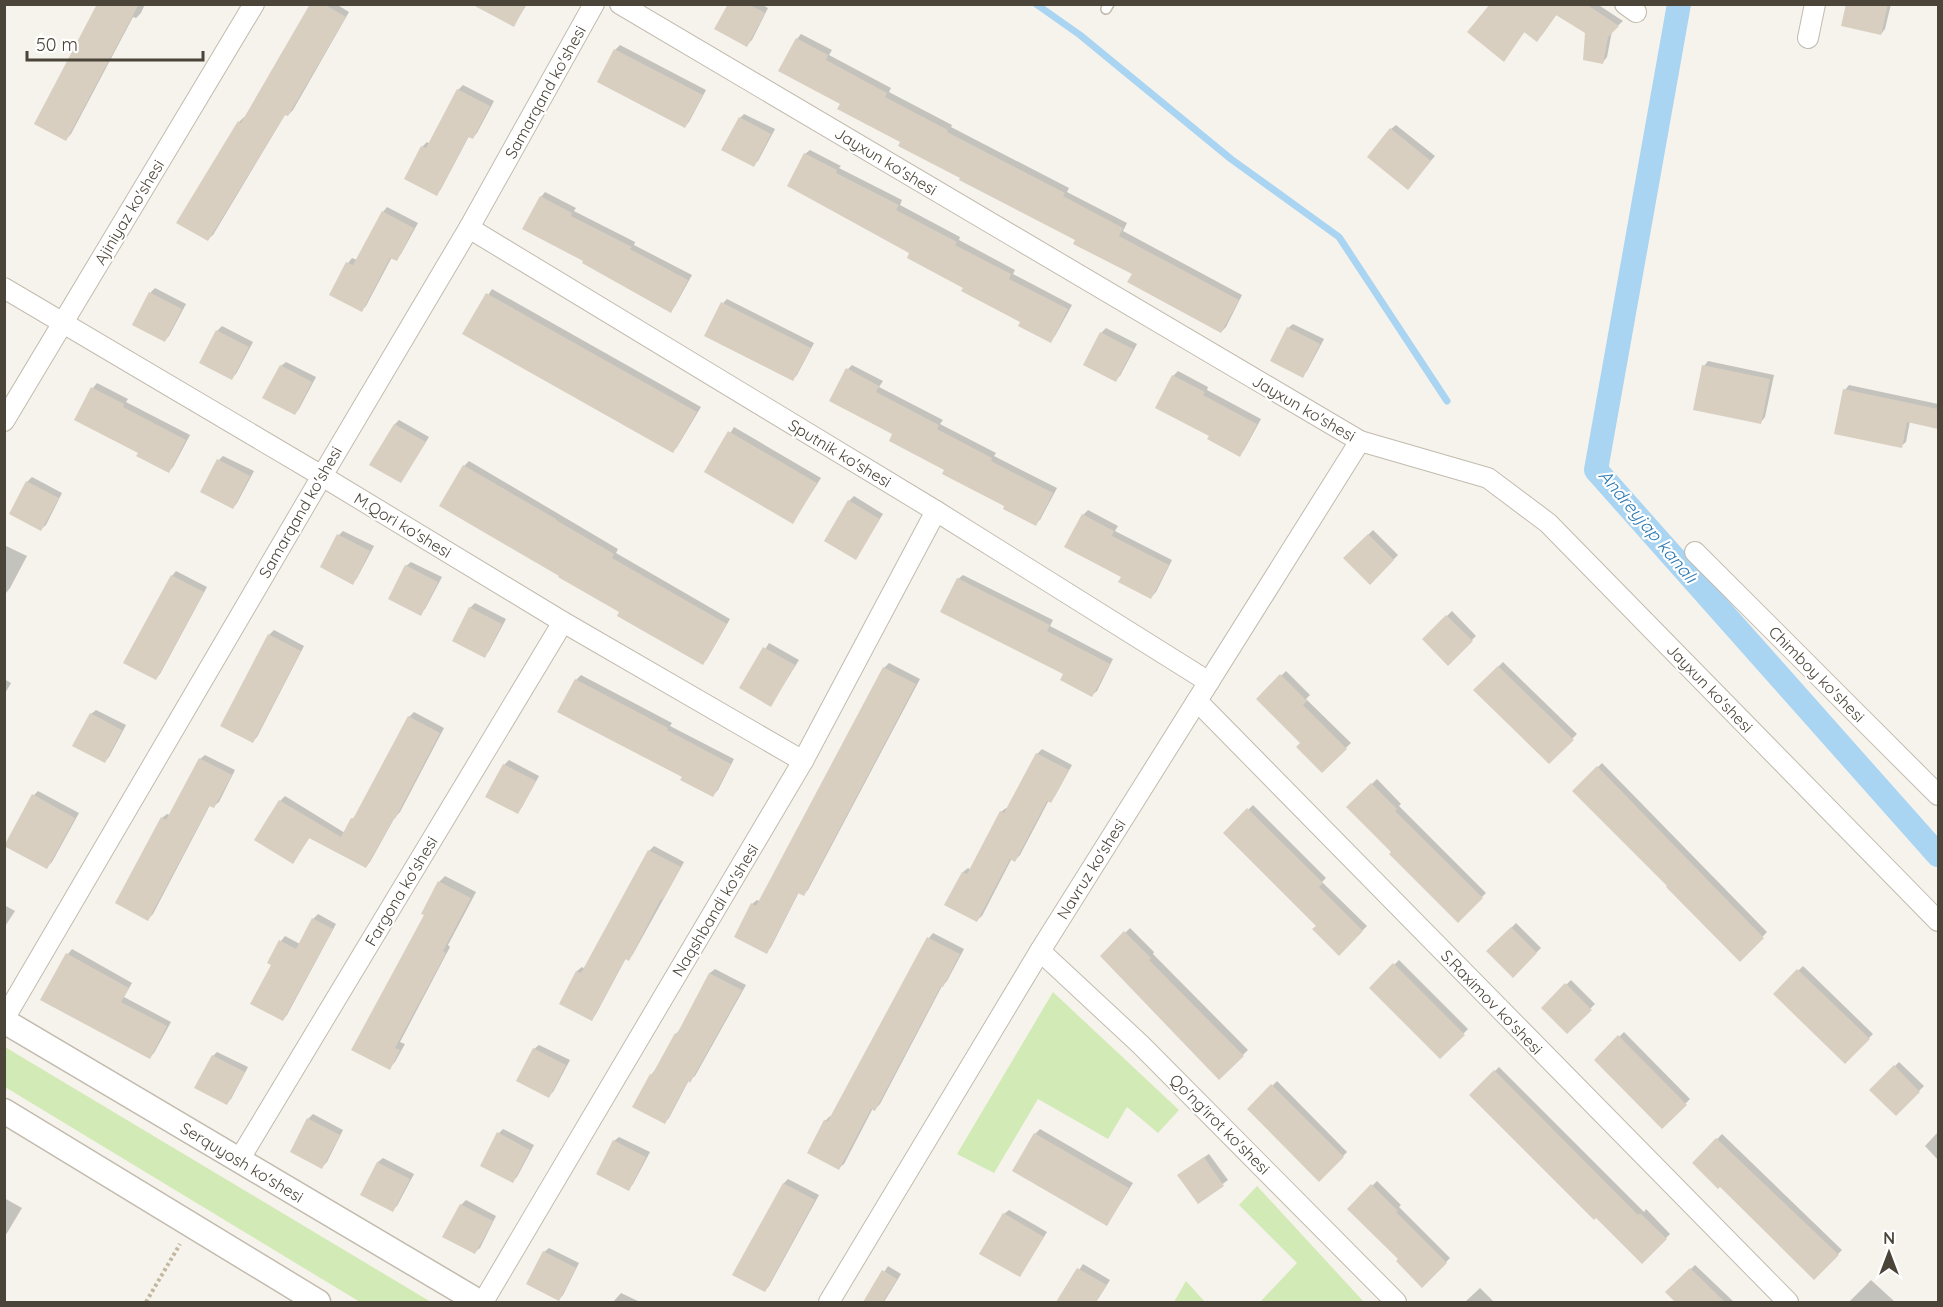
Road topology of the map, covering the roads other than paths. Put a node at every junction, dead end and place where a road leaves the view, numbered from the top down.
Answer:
1 (254, 4) edge
2 (594, 4) edge
3 (620, 4) edge
4 (1815, 4) edge
5 (1808, 38) dead end
6 (469, 228) junction
7 (4, 288) edge
8 (62, 323) junction
9 (4, 421) edge
10 (1360, 441) junction
11 (322, 476) junction
12 (936, 510) junction
13 (1695, 552) dead end
14 (563, 622) junction
15 (1209, 682) junction
16 (1197, 701) junction
17 (803, 761) junction
18 (1938, 795) edge
19 (1938, 921) edge
20 (1040, 951) junction
21 (4, 1020) edge
22 (4, 1111) edge
23 (239, 1160) junction
24 (318, 1302) edge
25 (481, 1302) edge
26 (829, 1302) edge
27 (1396, 1302) edge
28 (1788, 1302) edge

1 - 8 street, Ajiniyaz ko'shesi
2 - 6 street, Samarqand ko'shesi
3 - 10 street, Jayxun ko'shesi
4 - 5 street
6 - 11 street, Samarqand ko'shesi
6 - 12 street, Sputnik ko'shesi
7 - 8 street, M.Qori ko'shesi
8 - 9 street, Ajiniyaz ko'shesi
8 - 11 street, M.Qori ko'shesi
10 - 15 street, Navruz ko'shesi
10 - 19 street, Jayxun ko'shesi
11 - 14 street, M.Qori ko'shesi
11 - 21 street, Samarqand ko'shesi
12 - 15 street, Sputnik ko'shesi
12 - 17 street, Naqshbandi ko'shesi
13 - 18 street, Chimboy ko'shesi
14 - 17 street, M.Qori ko'shesi
14 - 23 street, Fargona ko'shesi
15 - 16 street, Navruz ko'shesi
16 - 20 street, Navruz ko'shesi
16 - 28 street, S.Raximov ko'shesi
17 - 25 street, Naqshbandi ko'shesi
20 - 26 street, Navruz ko'shesi
20 - 27 street, Qo'ng'irot ko'shesi
21 - 23 street, Serquyosh ko'shesi
22 - 24 street
23 - 25 street, Serquyosh ko'shesi

